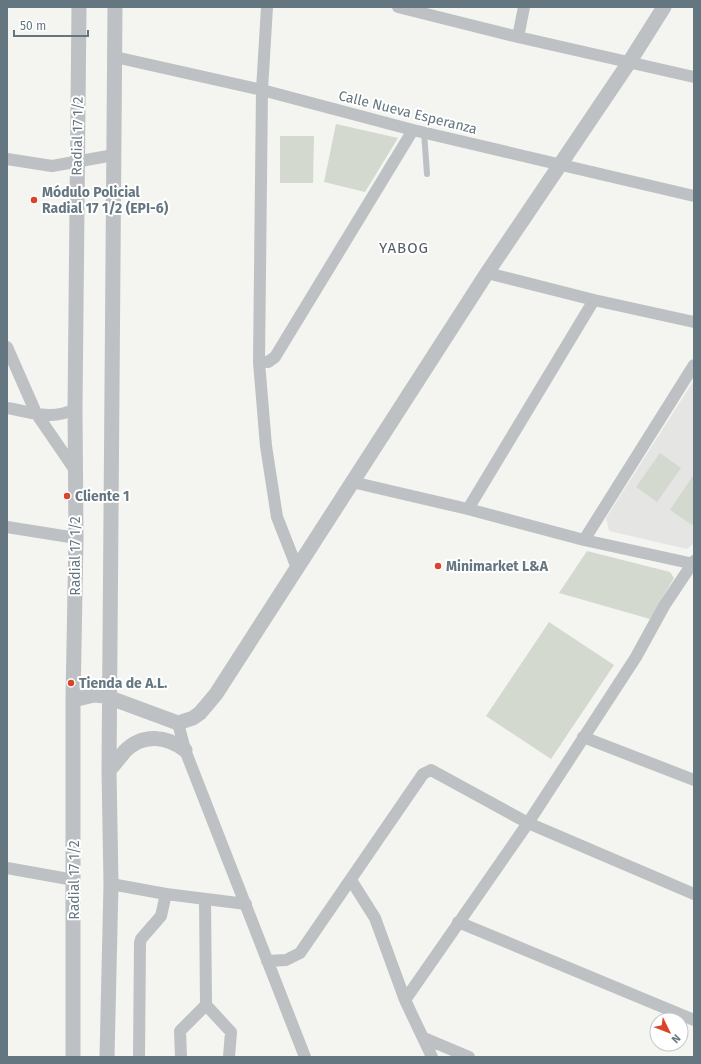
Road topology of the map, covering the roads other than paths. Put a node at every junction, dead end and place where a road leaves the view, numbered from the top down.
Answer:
1 (79, 7) edge
2 (115, 7) edge
3 (267, 7) edge
4 (398, 7) edge
5 (524, 7) edge
6 (664, 7) edge
7 (518, 37) junction
8 (115, 56) junction
9 (630, 61) junction
10 (694, 77) edge
11 (262, 90) junction
12 (418, 131) junction
13 (114, 155) junction
14 (7, 159) edge
15 (76, 162) junction
16 (559, 164) junction
17 (428, 174) dead end
18 (694, 196) edge
19 (487, 273) junction
20 (594, 300) junction
21 (694, 322) edge
22 (7, 346) edge
23 (259, 362) junction
24 (694, 365) edge
25 (7, 408) edge
26 (75, 409) junction
27 (36, 413) junction
28 (74, 470) junction
29 (352, 482) junction
30 (468, 509) junction
31 (7, 527) edge
32 (76, 538) junction
33 (584, 540) junction
34 (694, 562) edge
35 (297, 568) junction
36 (111, 699) junction
37 (73, 700) junction
38 (178, 723) junction
39 (583, 737) junction
40 (185, 750) junction
41 (110, 770) junction
42 (694, 780) edge
43 (528, 823) junction
44 (7, 868) edge
45 (74, 880) junction
46 (351, 880) junction
47 (111, 884) junction
48 (166, 894) junction
49 (694, 894) edge
50 (205, 899) junction
51 (246, 904) junction
52 (458, 922) junction
53 (267, 960) junction
54 (405, 1000) junction
55 (206, 1005) junction
56 (694, 1020) edge
57 (424, 1038) junction
58 (73, 1057) edge
59 (107, 1057) edge
60 (139, 1057) edge
61 (181, 1057) edge
62 (229, 1057) edge
63 (305, 1057) edge
64 (432, 1057) edge
65 (469, 1057) edge

1 - 15 street, Radial 17 1/2
2 - 8 street
3 - 11 street
4 - 7 street
5 - 7 street
6 - 9 street
7 - 9 street
8 - 11 street, Calle Nueva Esperanza
8 - 13 street
9 - 10 street
9 - 16 street
11 - 12 street, Calle Nueva Esperanza
11 - 23 street
12 - 16 street, Calle Nueva Esperanza
12 - 17 lane
12 - 23 street
13 - 15 street
13 - 36 street
14 - 15 street
15 - 26 street, Radial 17 1/2
16 - 18 street, Calle Nueva Esperanza
16 - 19 street
19 - 20 street
19 - 29 street
20 - 21 street
20 - 30 street
22 - 27 street
23 - 35 street
24 - 33 street
25 - 27 street
26 - 27 street
26 - 28 street, Radial 17 1/2
27 - 28 street
28 - 32 street, Radial 17 1/2
29 - 30 street
29 - 35 street
30 - 33 street
31 - 32 street
32 - 37 street, Radial 17 1/2
33 - 34 street
34 - 39 street
35 - 38 street
36 - 37 street
36 - 38 street
36 - 41 street
37 - 45 street, Radial 17 1/2
38 - 40 street
39 - 42 street
39 - 43 street
40 - 41 street
40 - 51 street
41 - 47 street
43 - 46 street
43 - 49 street
43 - 52 street
44 - 45 street
45 - 58 street, Radial 17 1/2
46 - 53 street
46 - 54 street
47 - 48 street
47 - 59 street
48 - 50 street
48 - 60 street
50 - 51 street
50 - 55 street
51 - 53 street
52 - 54 street
52 - 56 street
53 - 63 street
54 - 57 street
55 - 61 street
55 - 62 street
57 - 64 street
57 - 65 street

